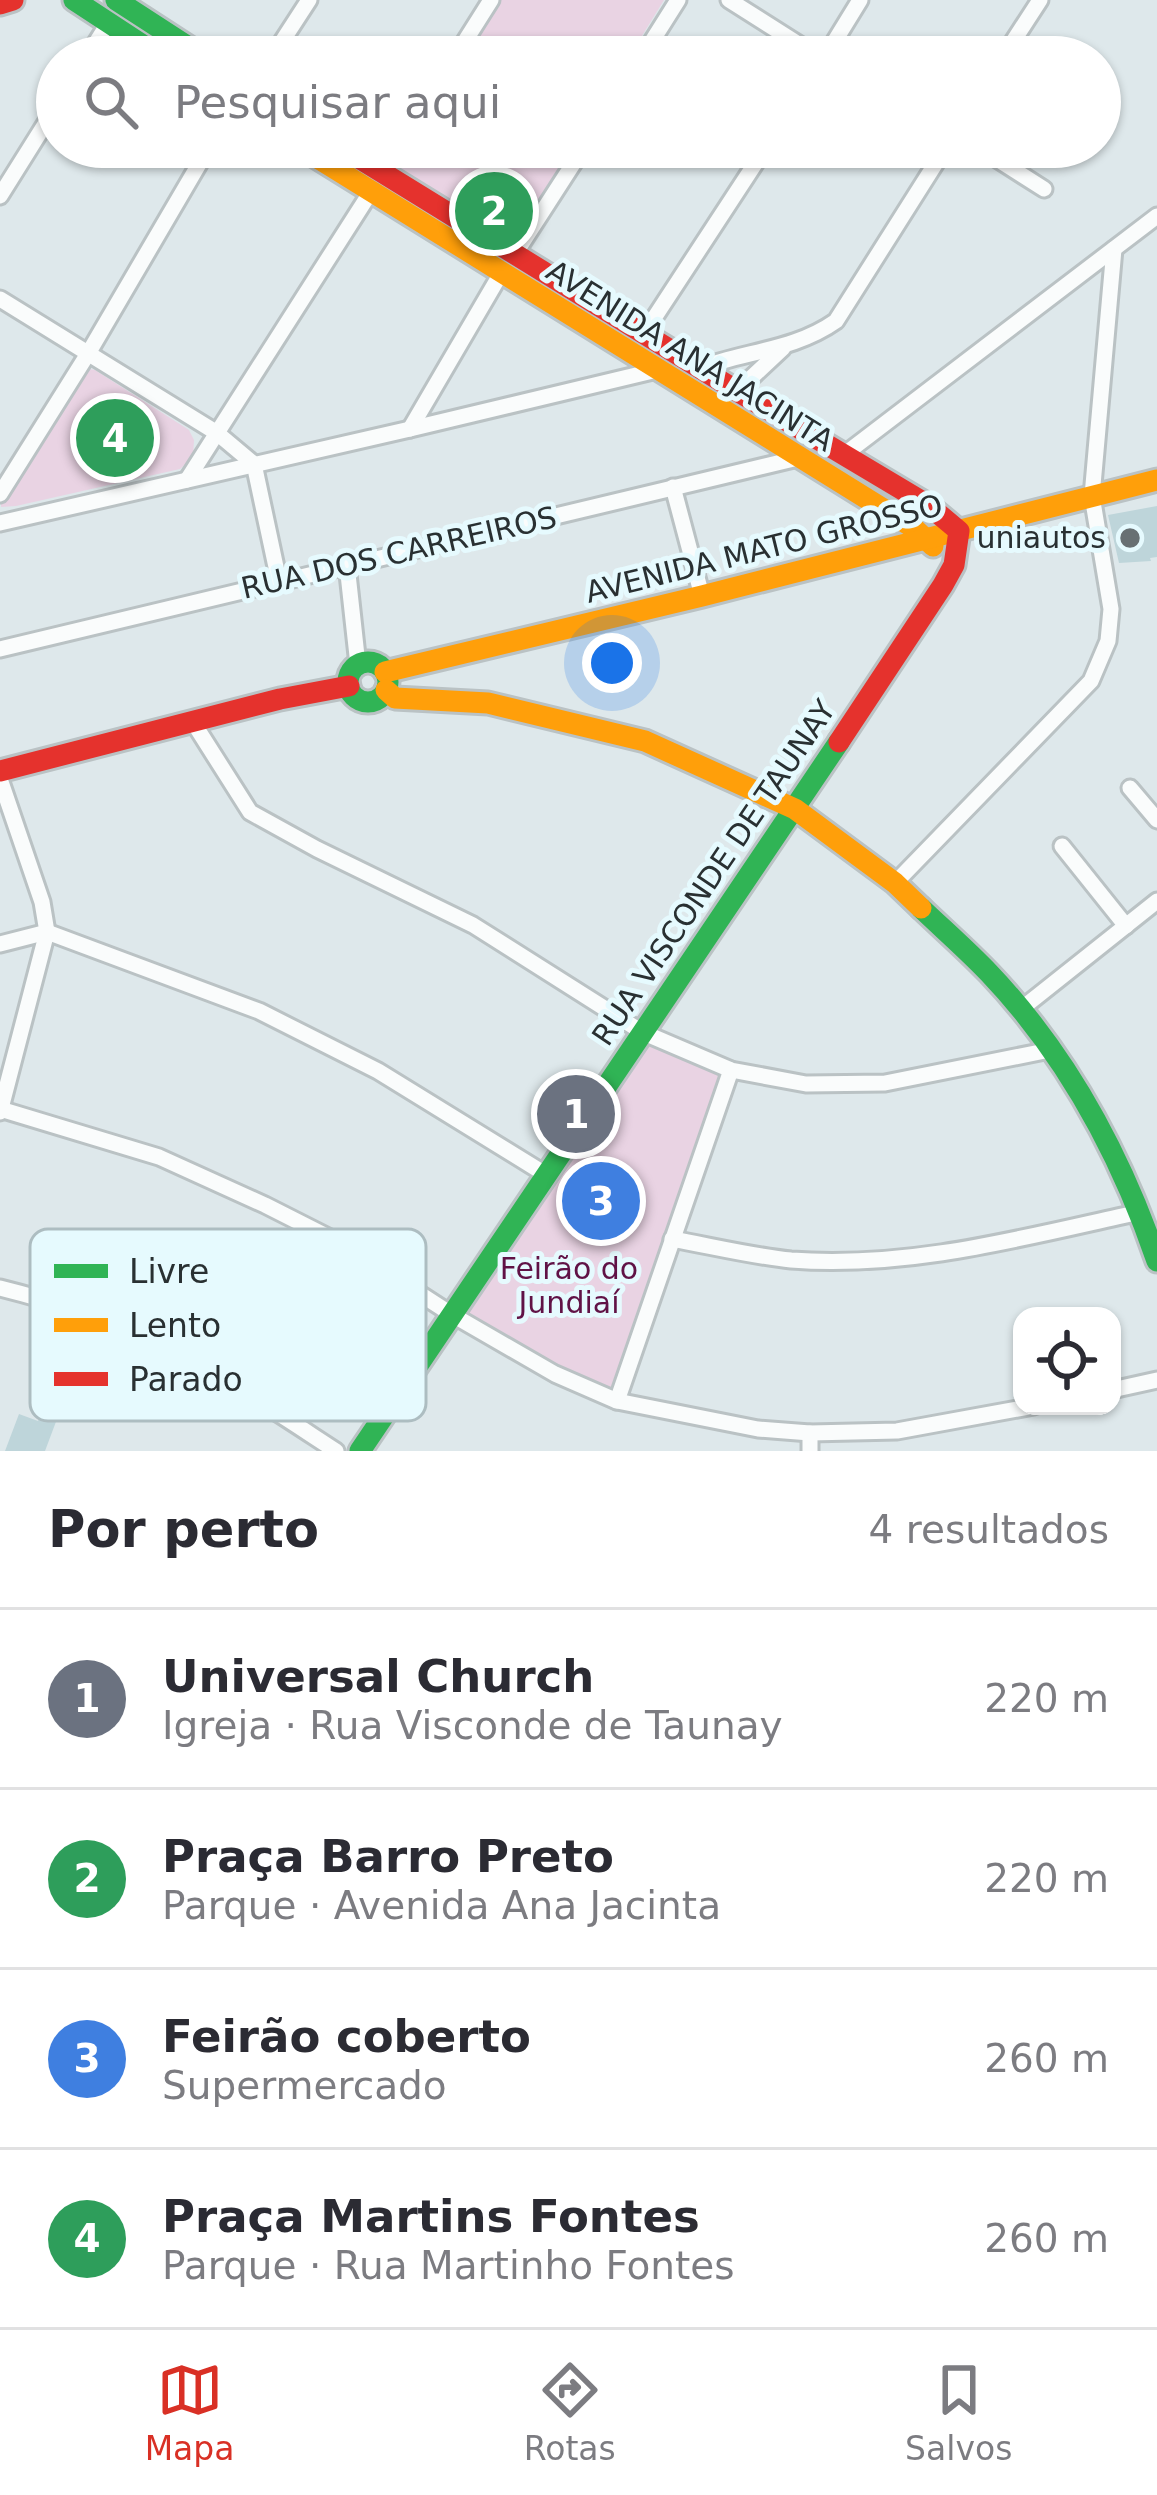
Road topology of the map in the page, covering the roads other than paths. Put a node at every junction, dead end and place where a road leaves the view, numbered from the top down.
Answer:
1 (13, 0) edge
2 (74, 0) edge
3 (309, 0) edge
4 (491, 0) edge
5 (678, 0) edge
6 (729, 0) edge
7 (860, 0) edge
8 (1040, 0) edge
9 (0, 4) edge
10 (118, 7) edge
11 (100, 36) edge
12 (142, 36) edge
13 (168, 36) edge
14 (286, 36) edge
15 (468, 36) edge
16 (655, 36) edge
17 (788, 36) edge
18 (836, 36) edge
19 (1017, 36) edge
20 (36, 139) edge
21 (197, 168) edge
22 (332, 168) edge
23 (376, 168) edge
24 (383, 168) edge
25 (570, 168) edge
26 (752, 168) edge
27 (933, 168) edge
28 (1011, 168) edge
29 (381, 171) junction
30 (1044, 189) dead end
31 (370, 193) junction
32 (0, 196) edge
33 (1157, 216) edge
34 (1114, 249) junction
35 (515, 254) junction
36 (500, 275) junction
37 (0, 299) edge
38 (592, 299) junction
39 (577, 319) junction
40 (645, 332) junction
41 (785, 346) junction
42 (89, 352) junction
43 (700, 368) junction
44 (658, 369) junction
45 (737, 391) junction
46 (410, 429) junction
47 (218, 433) junction
48 (844, 454) junction
49 (798, 458) junction
50 (254, 464) junction
51 (871, 470) junction
52 (187, 480) junction
53 (1157, 480) edge
54 (673, 488) junction
55 (856, 493) junction
56 (0, 494) edge
57 (1092, 496) junction
58 (0, 523) edge
59 (958, 531) junction
60 (926, 540) junction
61 (347, 565) junction
62 (954, 565) junction
63 (279, 581) junction
64 (702, 596) junction
65 (0, 649) edge
66 (353, 676) junction
67 (386, 681) junction
68 (193, 722) junction
69 (0, 775) edge
70 (1130, 788) dead end
71 (796, 808) junction
72 (1157, 820) edge
73 (1062, 846) dead end
74 (895, 883) junction
75 (1157, 901) edge
76 (1126, 926) junction
77 (47, 932) junction
78 (0, 944) edge
79 (1020, 1010) junction
80 (642, 1032) junction
81 (1050, 1049) junction
82 (730, 1070) junction
83 (0, 1110) edge
84 (545, 1174) junction
85 (1140, 1211) junction
86 (311, 1229) edge
87 (672, 1239) junction
88 (1157, 1261) edge
89 (0, 1288) edge
90 (30, 1295) edge
91 (426, 1298) edge
92 (451, 1314) junction
93 (426, 1352) edge
94 (1157, 1380) edge
95 (1121, 1388) edge
96 (617, 1401) junction
97 (1013, 1410) edge
98 (290, 1421) edge
99 (380, 1421) edge
100 (810, 1432) junction
101 (336, 1451) edge
102 (360, 1451) edge
103 (810, 1451) edge

1 - 9 main road
2 - 10 main road
3 - 14 street
4 - 15 street
5 - 16 street
6 - 17 street
7 - 18 street
8 - 19 street
10 - 11 street
10 - 12 main road
10 - 13 main road
20 - 32 street
21 - 42 street
22 - 31 main road, AVENIDA ANA JACINTA
23 - 29 main road, AVENIDA ANA JACINTA
24 - 29 street
25 - 35 street
26 - 40 street
27 - 41 street
28 - 30 street
29 - 35 main road, AVENIDA ANA JACINTA
31 - 36 main road, AVENIDA ANA JACINTA
31 - 47 street
33 - 34 street
34 - 48 street
34 - 57 street
35 - 38 main road, AVENIDA ANA JACINTA
36 - 39 main road, AVENIDA ANA JACINTA
36 - 46 street
37 - 42 street
38 - 39 main road
38 - 40 main road, AVENIDA ANA JACINTA
39 - 44 main road, AVENIDA ANA JACINTA
40 - 43 main road, AVENIDA ANA JACINTA
41 - 43 street
41 - 45 street
42 - 47 street
42 - 56 street
43 - 45 main road, AVENIDA ANA JACINTA
44 - 46 street
44 - 49 main road, AVENIDA ANA JACINTA
45 - 48 main road, AVENIDA ANA JACINTA
46 - 50 street
47 - 50 street
47 - 52 street
48 - 51 main road, AVENIDA ANA JACINTA
49 - 54 street, RUA DOS CARREIROS
49 - 55 main road, AVENIDA ANA JACINTA
50 - 52 street
50 - 63 street
51 - 55 main road
51 - 59 main road, AVENIDA ANA JACINTA
52 - 58 street
53 - 57 main road, AVENIDA MATO GROSSO
54 - 61 street, RUA DOS CARREIROS
54 - 64 street
55 - 60 main road, AVENIDA ANA JACINTA
57 - 59 main road, AVENIDA MATO GROSSO
57 - 74 street
59 - 60 main road, AVENIDA MATO GROSSO
59 - 62 main road, RUA VISCONDE DE TAUNAY
60 - 62 main road
60 - 64 main road, AVENIDA MATO GROSSO
61 - 63 street, RUA DOS CARREIROS
61 - 66 street
62 - 71 main road, RUA VISCONDE DE TAUNAY
63 - 65 street, RUA DOS CARREIROS
64 - 67 main road, AVENIDA MATO GROSSO
66 - 67 main road
66 - 67 main road
66 - 68 main road
67 - 71 main road
68 - 69 main road
68 - 80 street
69 - 77 street
70 - 72 street
71 - 74 main road
71 - 80 main road, RUA VISCONDE DE TAUNAY
73 - 76 street
74 - 79 main road
75 - 76 street
76 - 79 street
77 - 78 street
77 - 83 street
77 - 84 street
79 - 81 main road
80 - 82 street
80 - 84 main road, RUA VISCONDE DE TAUNAY
81 - 82 street
81 - 85 main road
82 - 87 street
83 - 86 street
84 - 92 main road, RUA VISCONDE DE TAUNAY
85 - 87 street
85 - 88 main road
87 - 96 street
89 - 90 street
91 - 92 street
92 - 93 main road, RUA VISCONDE DE TAUNAY
92 - 96 street
94 - 95 street
96 - 100 street
97 - 100 street
98 - 101 street
99 - 102 main road, RUA VISCONDE DE TAUNAY
100 - 103 street

